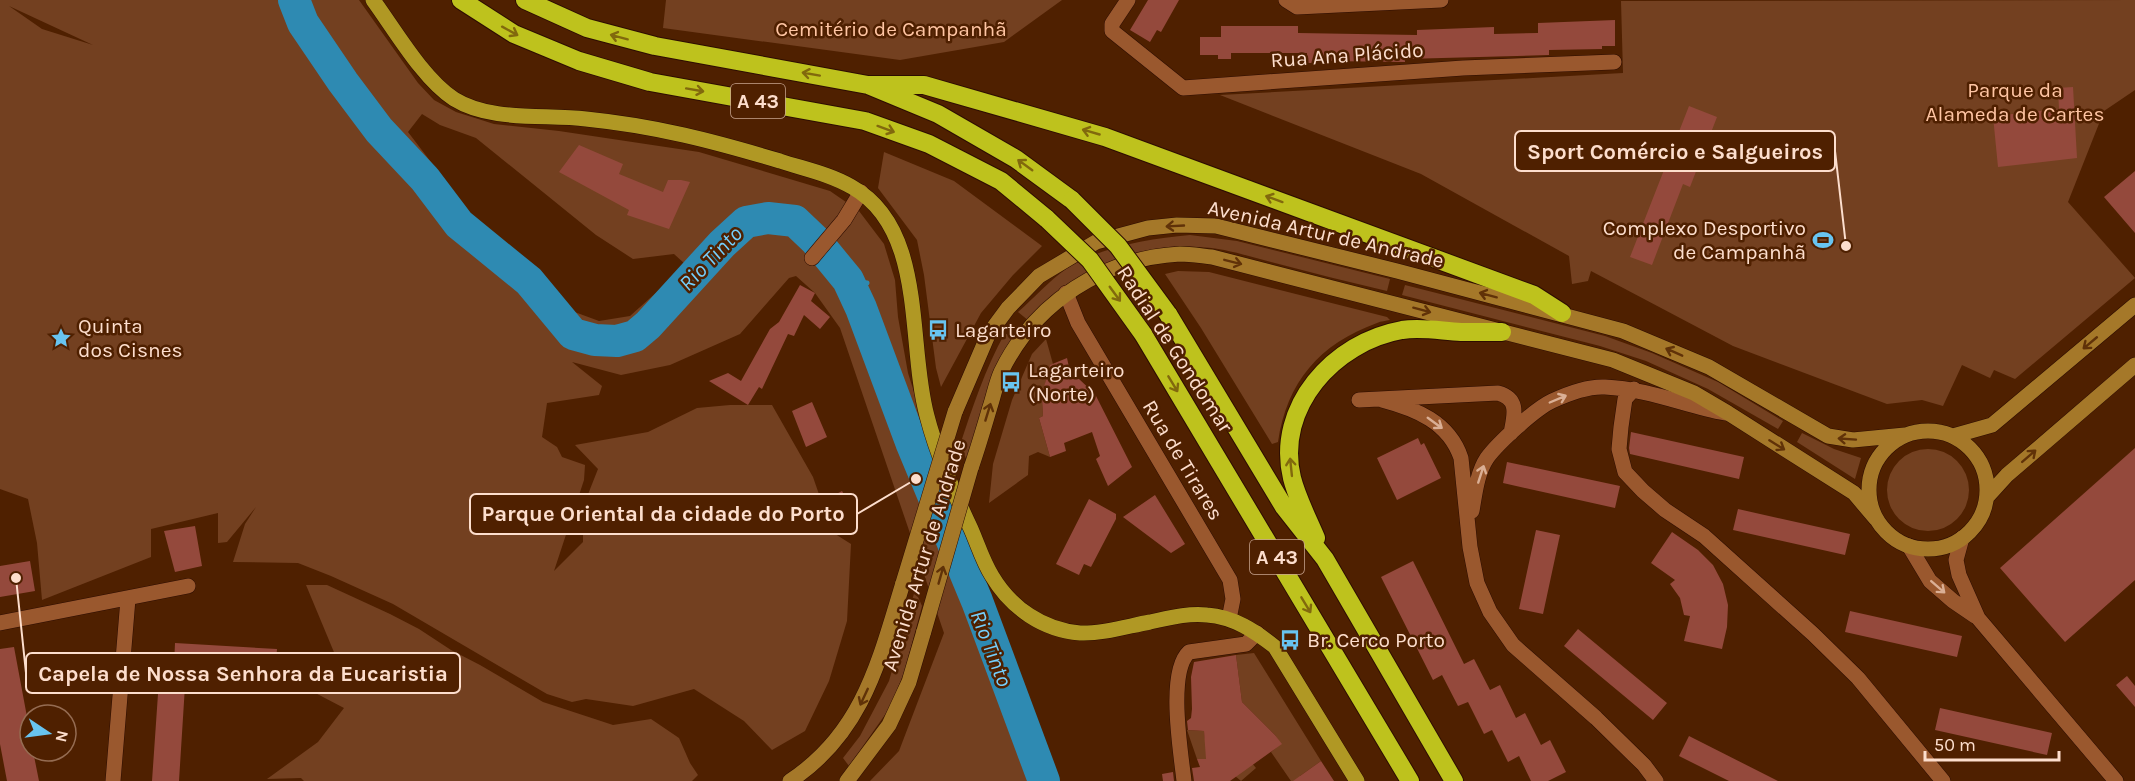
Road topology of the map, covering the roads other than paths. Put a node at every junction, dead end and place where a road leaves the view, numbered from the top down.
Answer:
1 (372, 0) edge
2 (460, 0) edge
3 (525, 0) edge
4 (1128, 0) edge
5 (1286, 0) edge
6 (1441, 0) edge
7 (1614, 62) dead end
8 (868, 84) junction
9 (861, 192) junction
10 (812, 258) dead end
11 (1066, 293) junction
12 (2135, 305) edge
13 (1562, 314) junction
14 (1502, 332) junction
15 (2135, 366) edge
16 (1634, 389) junction
17 (1359, 400) dead end
18 (1382, 400) junction
19 (1728, 413) junction
20 (1511, 434) junction
21 (1905, 435) junction
22 (1953, 436) junction
23 (1987, 497) junction
24 (1876, 519) junction
25 (1469, 523) junction
26 (1962, 538) junction
27 (1909, 546) junction
28 (1325, 559) junction
29 (188, 586) dead end
30 (128, 599) junction
31 (1978, 618) junction
32 (1229, 619) junction
33 (0, 623) edge
34 (1257, 633) junction
35 (1180, 772) edge
36 (113, 781) edge
37 (790, 781) edge
38 (847, 781) edge
39 (1357, 781) edge
40 (1410, 781) edge
41 (1454, 781) edge
42 (1656, 781) edge
43 (1943, 781) edge
44 (2116, 781) edge

1 - 9 main road
2 -> 40 highway, Radial de Gondomar / A 43, bridge
8 -> 3 highway, Radial de Gondomar / A 43
4 - 7 street, Rua Ana Plácido
5 - 6 street
13 -> 8 highway
28 -> 8 highway, Radial de Gondomar / A 43, bridge
9 - 10 street
9 - 32 main road
11 -> 14 main road, Avenida Artur de Andrade
11 - 32 street, Rua de Tirares
38 -> 11 main road, Avenida Artur de Andrade, bridge
12 -> 22 main road
21 -> 13 main road, Avenida Artur de Andrade
13 -> 37 main road, Avenida Artur de Andrade, bridge
14 - 19 main road, Avenida Artur de Andrade
28 -> 14 highway
23 -> 15 main road
16 - 19 street
20 -> 16 street
16 - 43 street
17 - 18 street
18 - 20 street
18 -> 25 street
19 -> 24 main road, Avenida Artur de Andrade
25 -> 20 street
21 - 22 main road
21 - 24 main road
22 - 23 main road
23 - 26 main road
24 - 27 main road
25 - 42 street
26 - 27 main road
26 - 31 street
27 -> 31 street
28 - 41 highway, Radial de Gondomar / A 43
29 - 30 street
30 - 33 street
30 - 36 street
31 - 44 street
32 - 34 main road
34 - 35 street
34 - 39 main road

